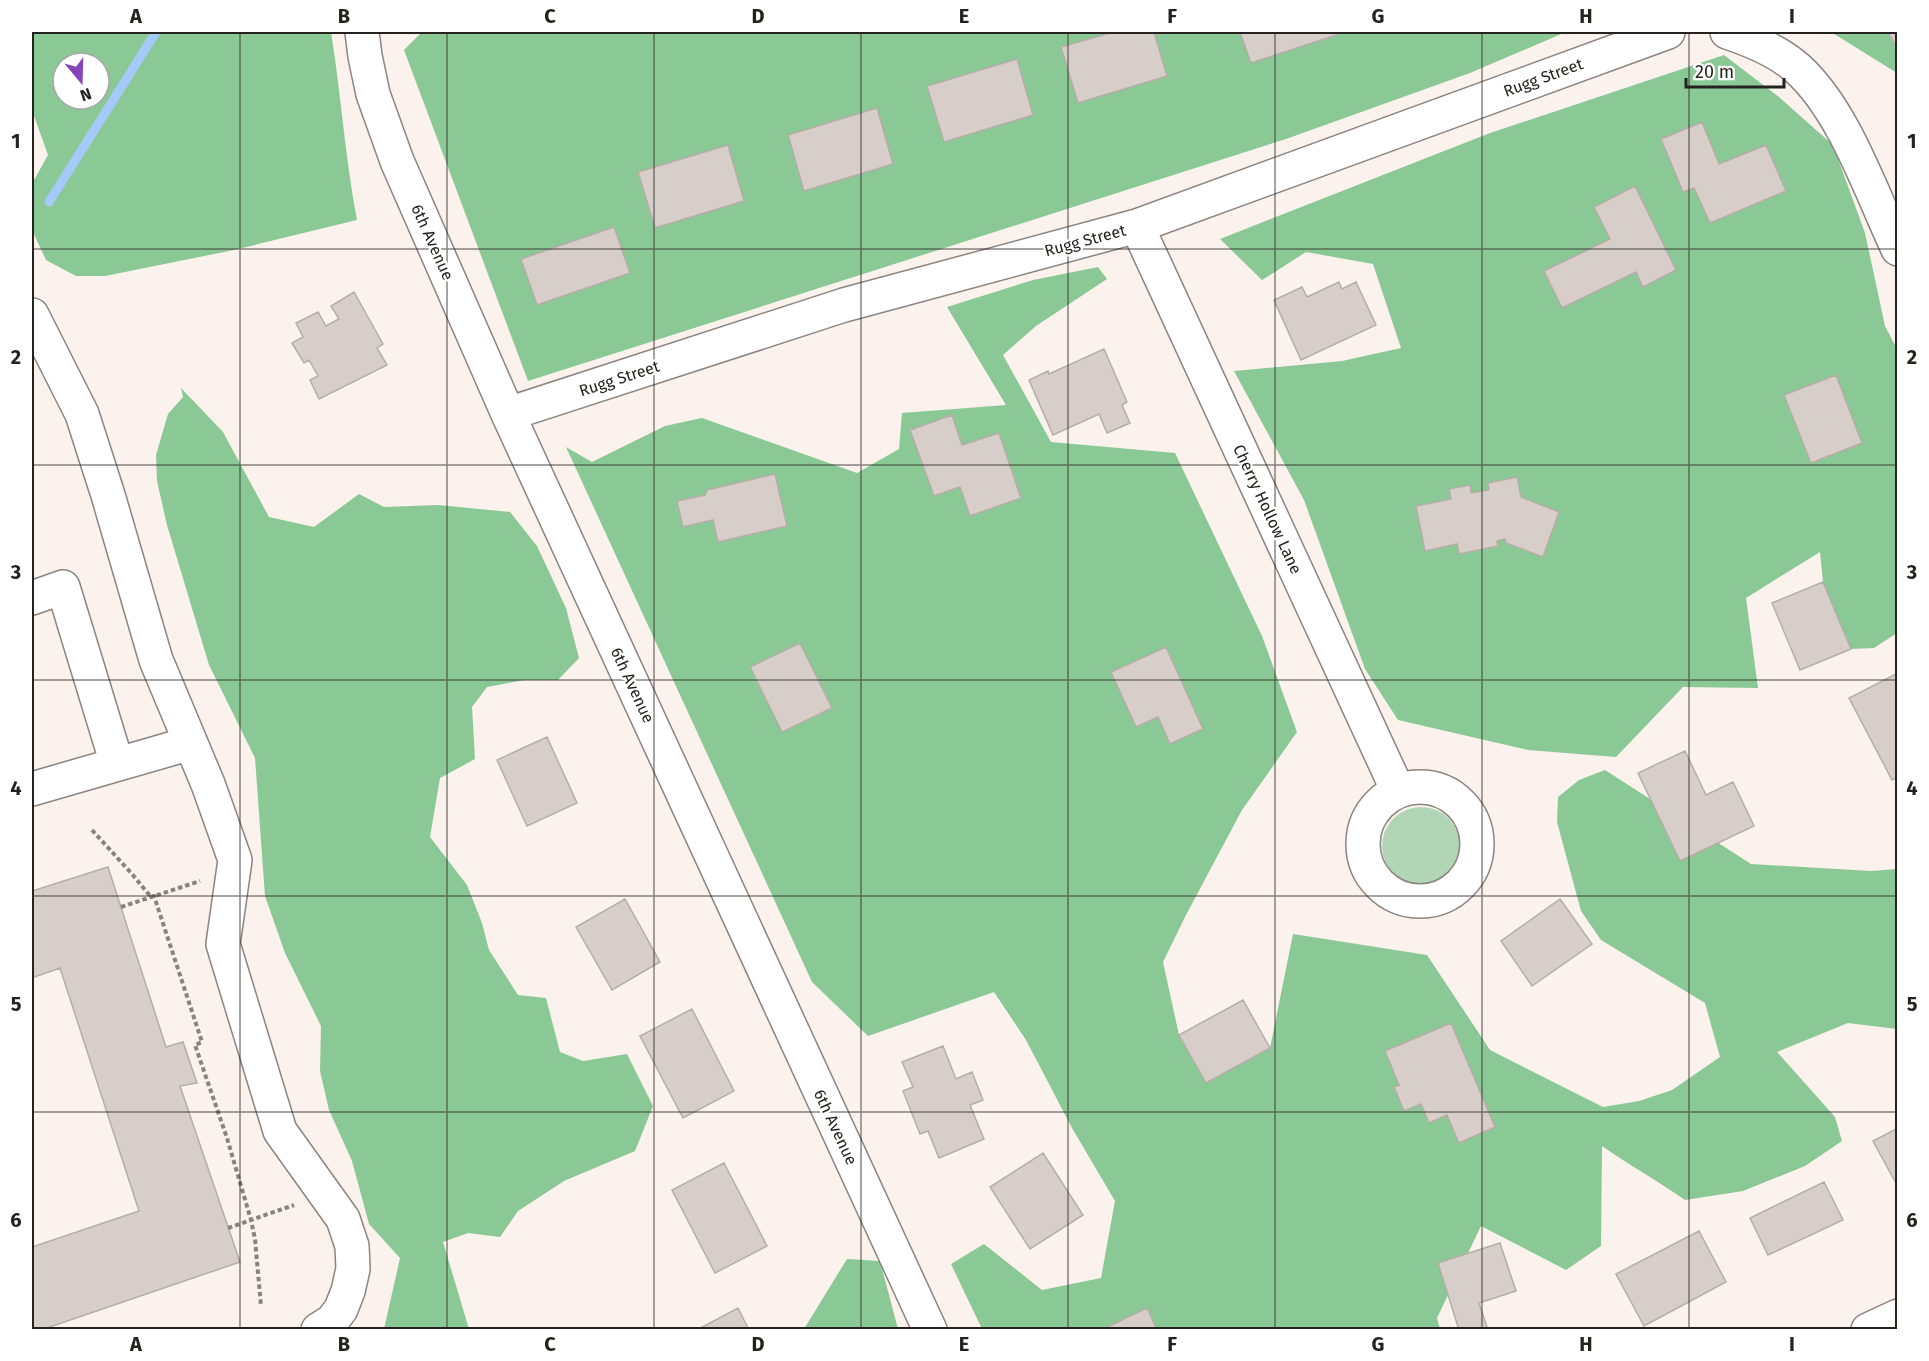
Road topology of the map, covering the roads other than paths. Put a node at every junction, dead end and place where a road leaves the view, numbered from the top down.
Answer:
1 (362, 32) edge
2 (1727, 32) edge
3 (1660, 34) edge
4 (1137, 226) junction
5 (1898, 249) edge
6 (32, 315) edge
7 (508, 414) junction
8 (32, 598) edge
9 (191, 743) junction
10 (117, 764) junction
11 (32, 789) edge
12 (1398, 791) dead end
13 (1898, 1316) edge
14 (318, 1329) edge
15 (930, 1329) edge
16 (1868, 1329) edge

1 - 7 street, 6th Avenue
2 - 5 street
3 - 4 street, Rugg Street
4 - 7 street, Rugg Street
4 - 12 street, Cherry Hollow Lane
6 - 9 street
7 - 15 street, 6th Avenue
8 - 10 street
9 - 10 street
9 - 14 street
10 - 11 street
13 - 16 street

